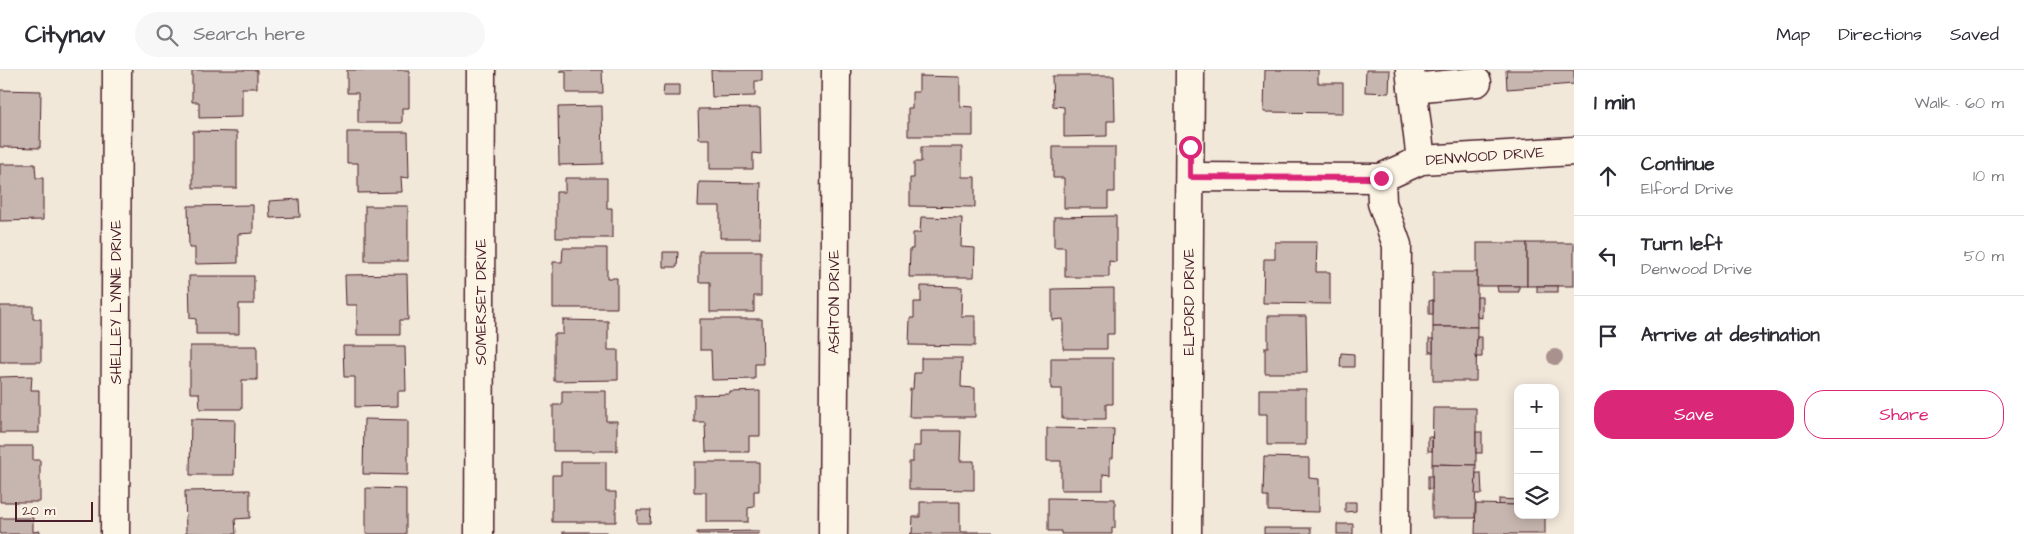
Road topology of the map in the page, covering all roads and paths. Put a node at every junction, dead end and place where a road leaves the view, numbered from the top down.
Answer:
1 (117, 70) edge
2 (482, 70) edge
3 (836, 70) edge
4 (1190, 70) edge
5 (1411, 79) edge
6 (1477, 82) dead end
7 (1574, 150) edge
8 (1421, 160) junction
9 (1190, 177) junction
10 (1381, 178) junction
11 (115, 534) edge
12 (480, 534) edge
13 (833, 534) edge
14 (1187, 534) edge
15 (1395, 534) edge

1 - 11 street, SHELLEY LYNNE DRIVE
2 - 12 street, SOMERSET DRIVE
3 - 13 street, ASHTON DRIVE
4 - 9 street, ELFORD DRIVE
5 - 6 street
5 - 8 street
7 - 8 street, DENWOOD DRIVE
8 - 10 street, DENWOOD DRIVE
9 - 10 street, DENWOOD DRIVE
9 - 14 street, ELFORD DRIVE
10 - 15 street

